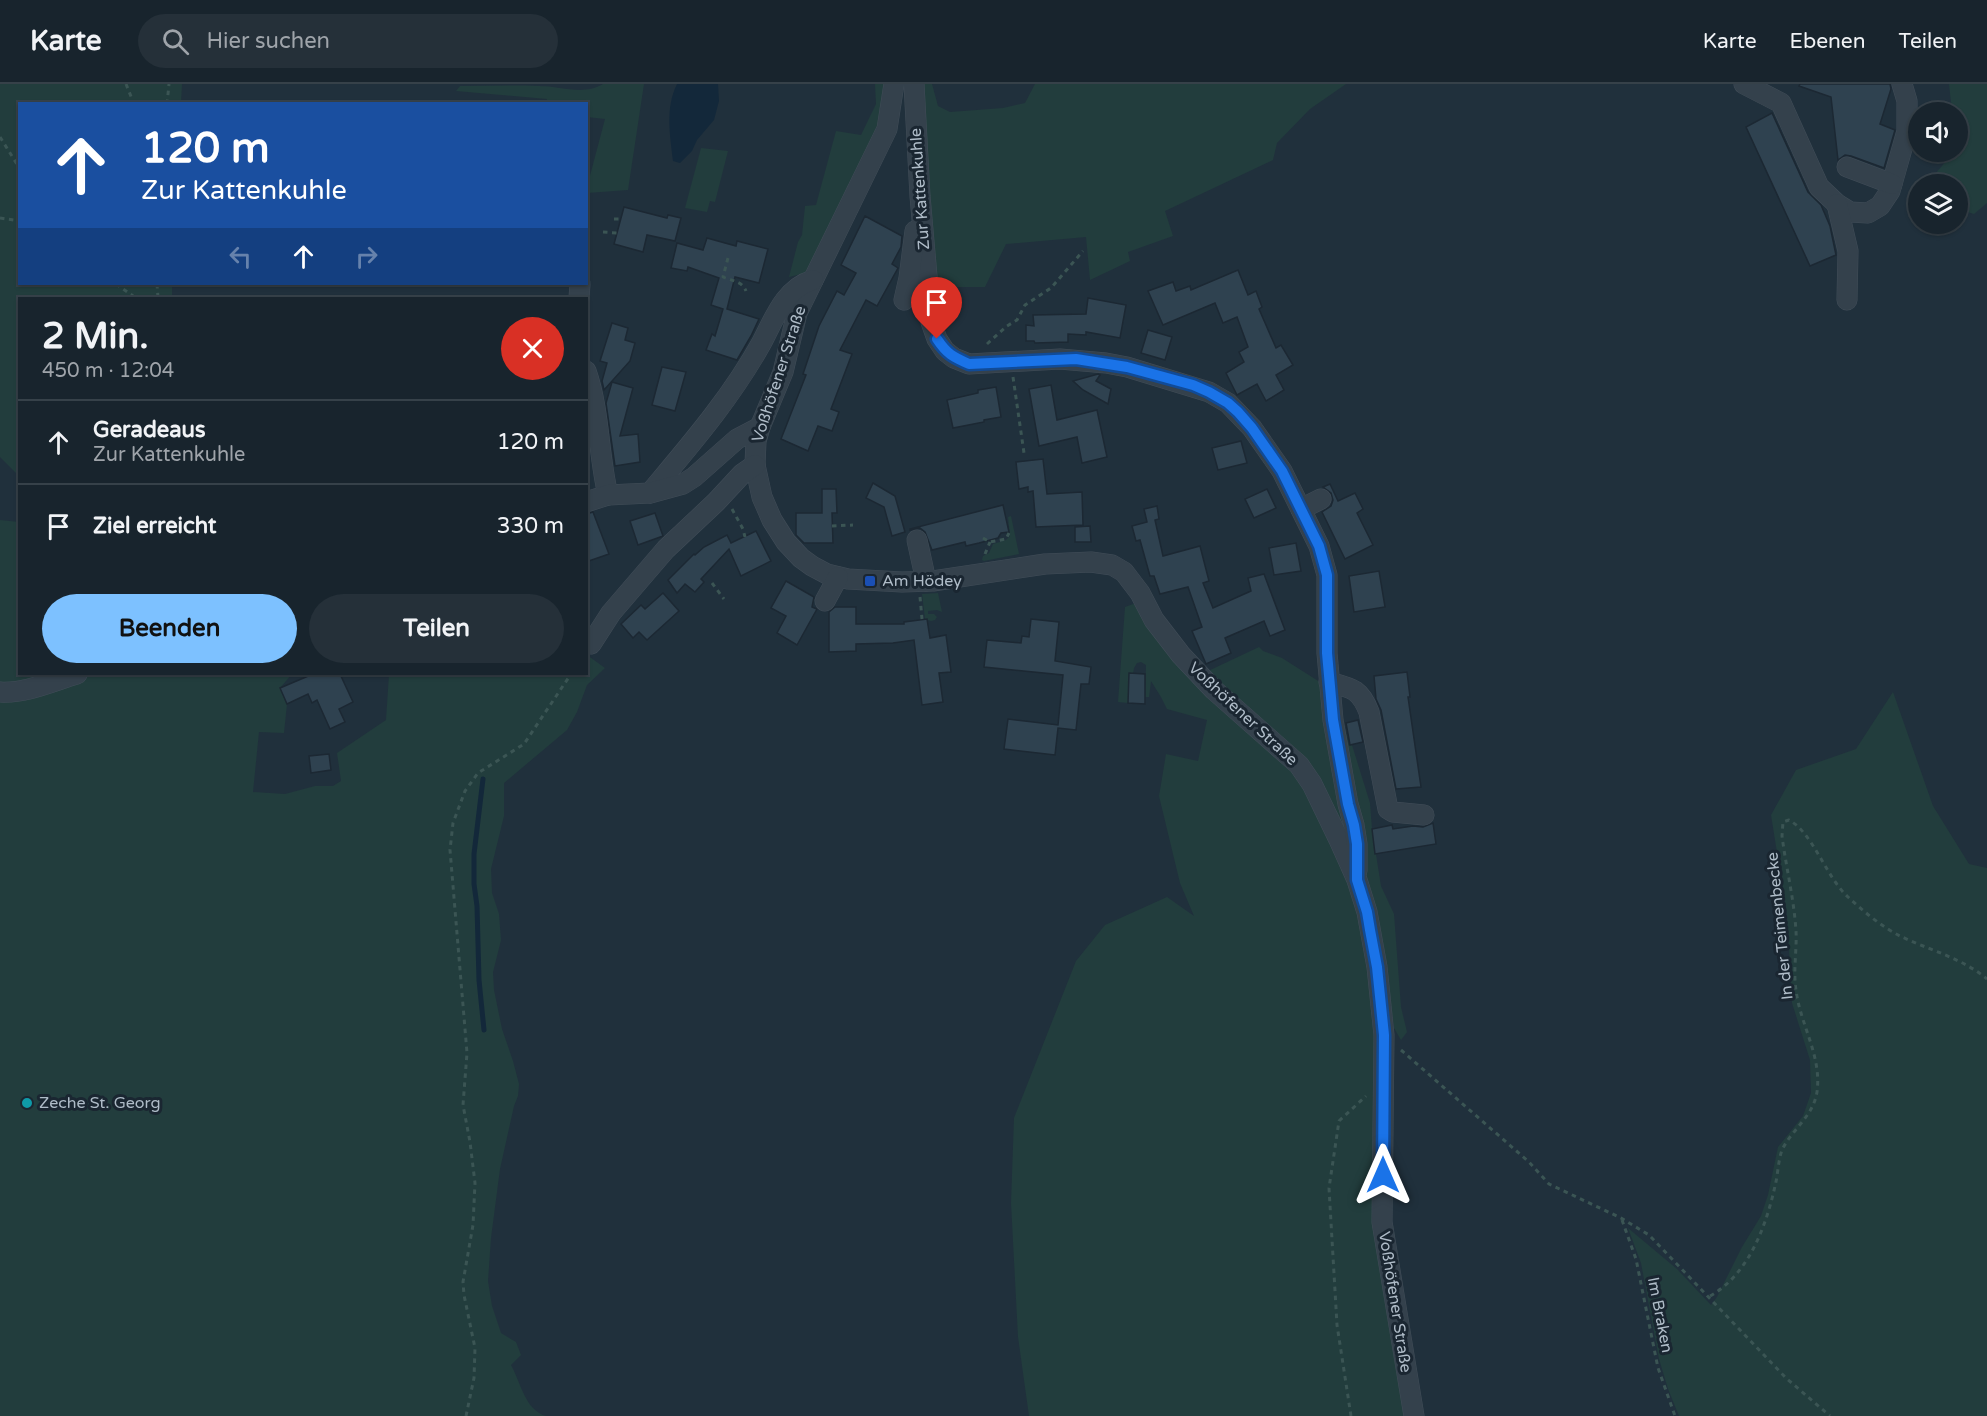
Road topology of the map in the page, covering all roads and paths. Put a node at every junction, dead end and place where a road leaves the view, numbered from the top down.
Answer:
1 (126, 84) edge
2 (169, 84) edge
3 (894, 84) edge
4 (914, 84) edge
5 (1744, 84) edge
6 (1902, 84) edge
7 (133, 102) edge
8 (167, 102) edge
9 (0, 137) edge
10 (18, 166) edge
11 (1846, 167) dead end
12 (1892, 184) junction
13 (920, 196) junction
14 (1837, 204) junction
15 (0, 218) edge
16 (614, 219) dead end
17 (621, 219) dead end
18 (18, 221) edge
19 (603, 232) dead end
20 (617, 234) dead end
21 (1083, 251) dead end
22 (728, 258) dead end
23 (813, 280) junction
24 (117, 285) edge
25 (746, 291) dead end
26 (135, 297) edge
27 (904, 300) dead end
28 (1847, 300) dead end
29 (986, 346) dead end
30 (1011, 362) junction
31 (588, 378) edge
32 (760, 427) junction
33 (1024, 453) dead end
34 (755, 465) junction
35 (650, 493) junction
36 (609, 495) junction
37 (722, 496) junction
38 (1322, 499) dead end
39 (588, 501) edge
40 (1301, 509) junction
41 (853, 525) dead end
42 (832, 526) dead end
43 (1010, 533) dead end
44 (745, 537) dead end
45 (983, 538) dead end
46 (917, 540) dead end
47 (990, 542) junction
48 (982, 555) dead end
49 (838, 577) junction
50 (926, 581) junction
51 (712, 583) dead end
52 (724, 599) dead end
53 (825, 601) dead end
54 (591, 644) dead end
55 (73, 675) edge
56 (570, 675) edge
57 (1329, 682) junction
58 (0, 692) edge
59 (1424, 815) dead end
60 (1357, 880) junction
61 (1987, 979) edge
62 (1384, 1035) junction
63 (1383, 1080) junction
64 (1621, 1218) junction
65 (1710, 1296) junction
66 (466, 1416) edge
67 (1351, 1416) edge
68 (1414, 1416) edge
69 (1675, 1416) edge
70 (1830, 1416) edge

1 - 7 path
2 - 8 path
3 - 23 street, Voßhöfener Straße
4 - 13 street, Zur Kattenkuhle
5 - 14 street
6 - 12 street
9 - 10 path
11 - 12 street
12 - 14 street
13 - 27 street
13 - 30 street, Zur Kattenkuhle
14 - 28 street
15 - 18 path
16 - 17 path
19 - 20 path
21 - 29 path
22 - 25 path
23 - 32 street, Voßhöfener Straße
23 - 35 street
24 - 26 path
30 - 33 path
30 - 40 street, Zur Kattenkuhle
31 - 36 street
32 - 34 street, Voßhöfener Straße
32 - 35 street
34 - 37 street
34 - 49 street, Voßhöfener Straße
35 - 36 street
36 - 39 street
37 - 44 path
37 - 54 street
38 - 40 street
40 - 57 street, Zur Kattenkuhle
41 - 42 path
43 - 47 path
45 - 47 path
46 - 50 street
47 - 48 path
49 - 50 street, Voßhöfener Straße
49 - 53 street
50 - 60 street, Voßhöfener Straße
51 - 52 path
55 - 58 street
56 - 66 path
57 - 59 street
57 - 60 street, Zur Kattenkuhle
60 - 62 street, Voßhöfener Straße
61 - 65 path, In der Teimenbecke
62 - 63 street, Voßhöfener Straße
62 - 64 path
63 - 67 path
63 - 68 street, Voßhöfener Straße
64 - 65 path
64 - 69 path, Im Braken
65 - 70 path

